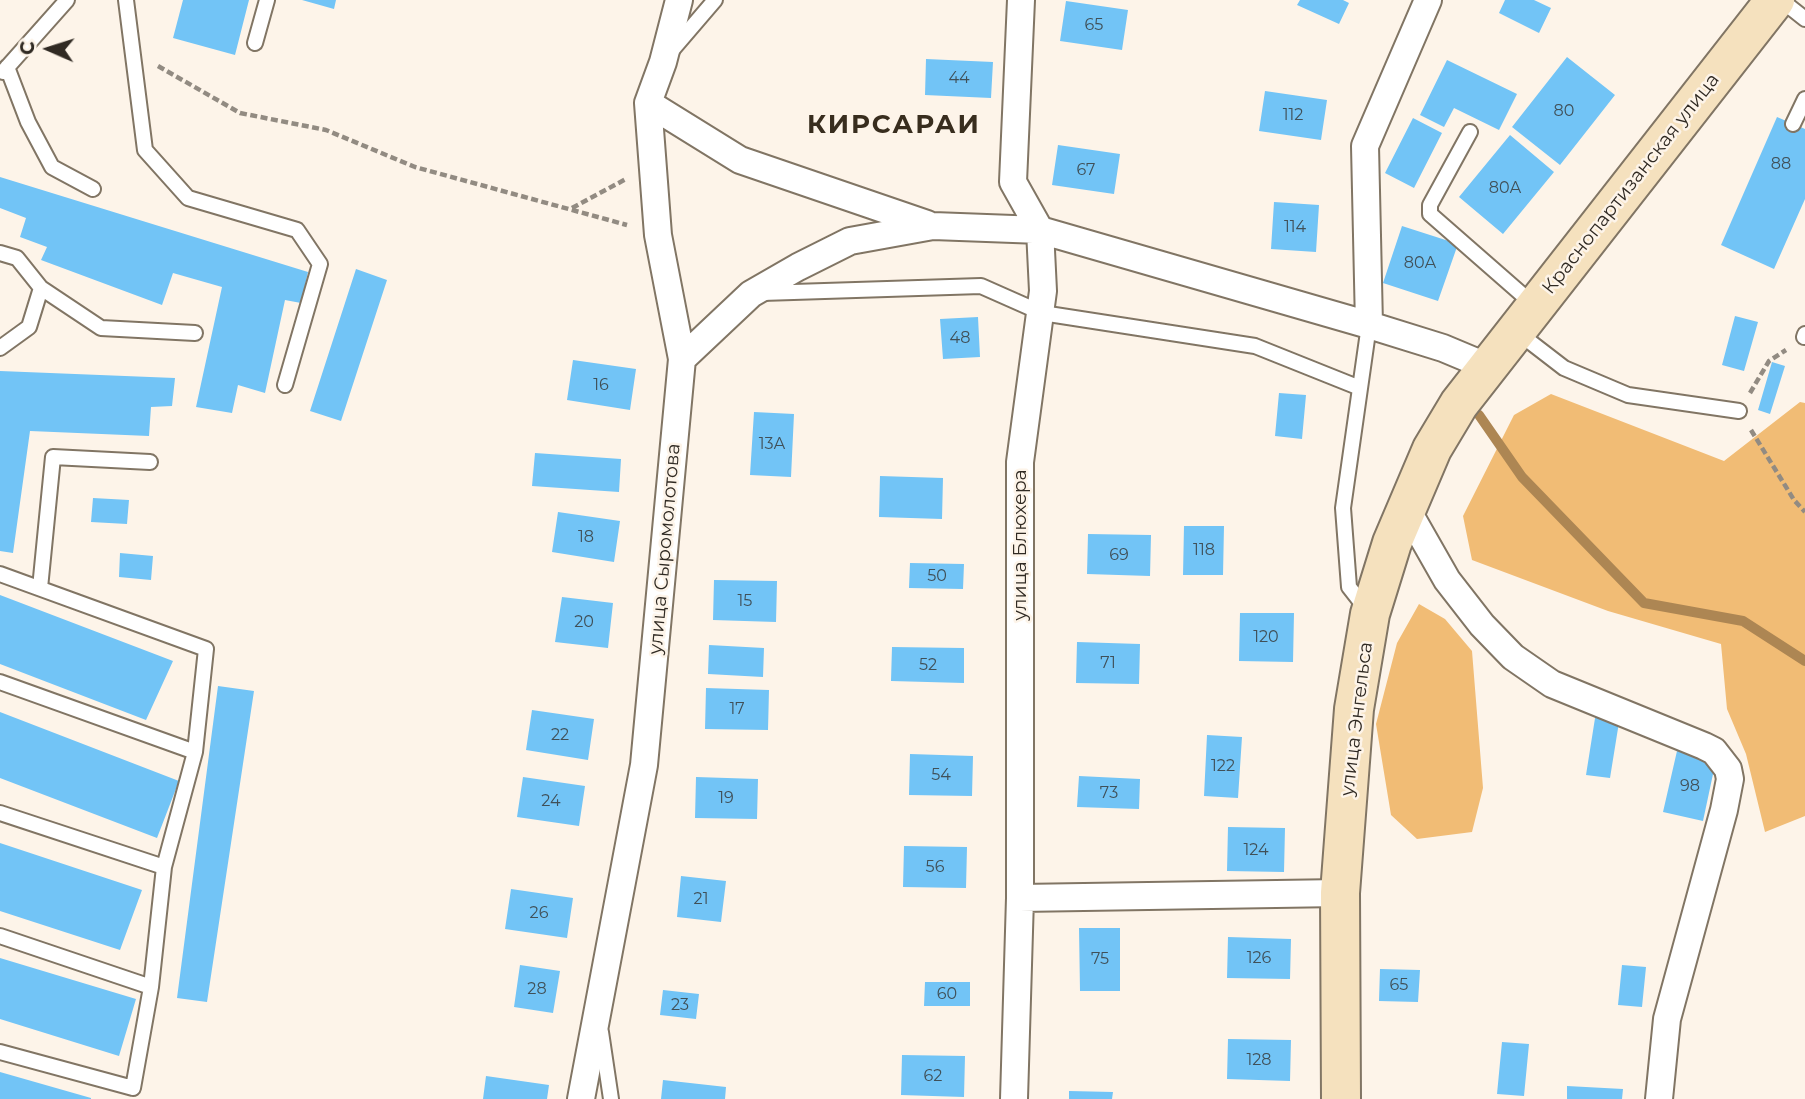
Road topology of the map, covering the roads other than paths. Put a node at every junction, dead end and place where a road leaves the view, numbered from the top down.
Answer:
1 (67, 0) edge
2 (126, 0) edge
3 (267, 0) edge
4 (679, 0) edge
5 (715, 0) edge
6 (1021, 0) edge
7 (1775, 0) edge
8 (1781, 0) edge
9 (1420, 8) edge
10 (1805, 19) edge
11 (255, 43) dead end
12 (663, 62) junction
13 (4, 71) edge
14 (1805, 99) edge
15 (648, 103) junction
16 (1793, 124) dead end
17 (1470, 132) dead end
18 (93, 188) dead end
19 (933, 226) junction
20 (1040, 230) junction
21 (0, 253) edge
22 (41, 288) junction
23 (751, 294) junction
24 (1042, 313) junction
25 (1525, 318) junction
26 (1369, 325) junction
27 (195, 333) dead end
28 (0, 348) edge
29 (682, 359) junction
30 (1486, 366) junction
31 (285, 385) dead end
32 (1360, 388) junction
33 (1739, 411) road end
34 (150, 463) dead end
35 (1406, 508) junction
36 (0, 574) edge
37 (40, 588) junction
38 (1370, 614) junction
39 (0, 682) edge
40 (195, 752) junction
41 (0, 813) edge
42 (164, 867) junction
43 (1340, 893) junction
44 (1020, 898) junction
45 (0, 936) edge
46 (150, 987) junction
47 (598, 1013) junction
48 (0, 1052) edge
49 (581, 1099) edge
50 (611, 1099) edge
51 (1014, 1099) edge
52 (1341, 1099) edge
53 (1659, 1099) edge

1 - 13 lane
2 - 31 lane
3 - 11 lane
4 - 12 street, улица Сыромолотова
5 - 12 lane
6 - 20 street, улица Блюхера
7 - 25 main road, Краснопартизанская улица
8 - 10 lane
9 - 26 street
12 - 15 street, улица Сыромолотова
13 - 18 lane
14 - 16 lane
15 - 19 street
15 - 29 street, улица Сыромолотова
17 - 25 lane
19 - 20 street
19 - 23 street
20 - 24 street, улица Блюхера
20 - 26 street
21 - 22 lane
22 - 27 lane
22 - 28 lane
23 - 24 lane
23 - 29 street
24 - 32 lane
24 - 44 street, улица Блюхера
25 - 30 main road, Краснопартизанская улица
25 - 33 lane
26 - 30 street
26 - 32 lane
29 - 47 street, улица Сыромолотова
30 - 35 main road, улица Энгельса
32 - 38 lane
34 - 37 lane
35 - 38 main road, улица Энгельса
35 - 53 street
36 - 37 lane
37 - 40 lane
38 - 43 main road, улица Энгельса
39 - 40 lane
40 - 42 lane
41 - 42 lane
42 - 46 lane
43 - 44 street
43 - 52 main road, улица Энгельса
44 - 51 street, улица Блюхера
45 - 46 lane
46 - 48 lane
47 - 49 street, улица Сыромолотова
47 - 50 lane

